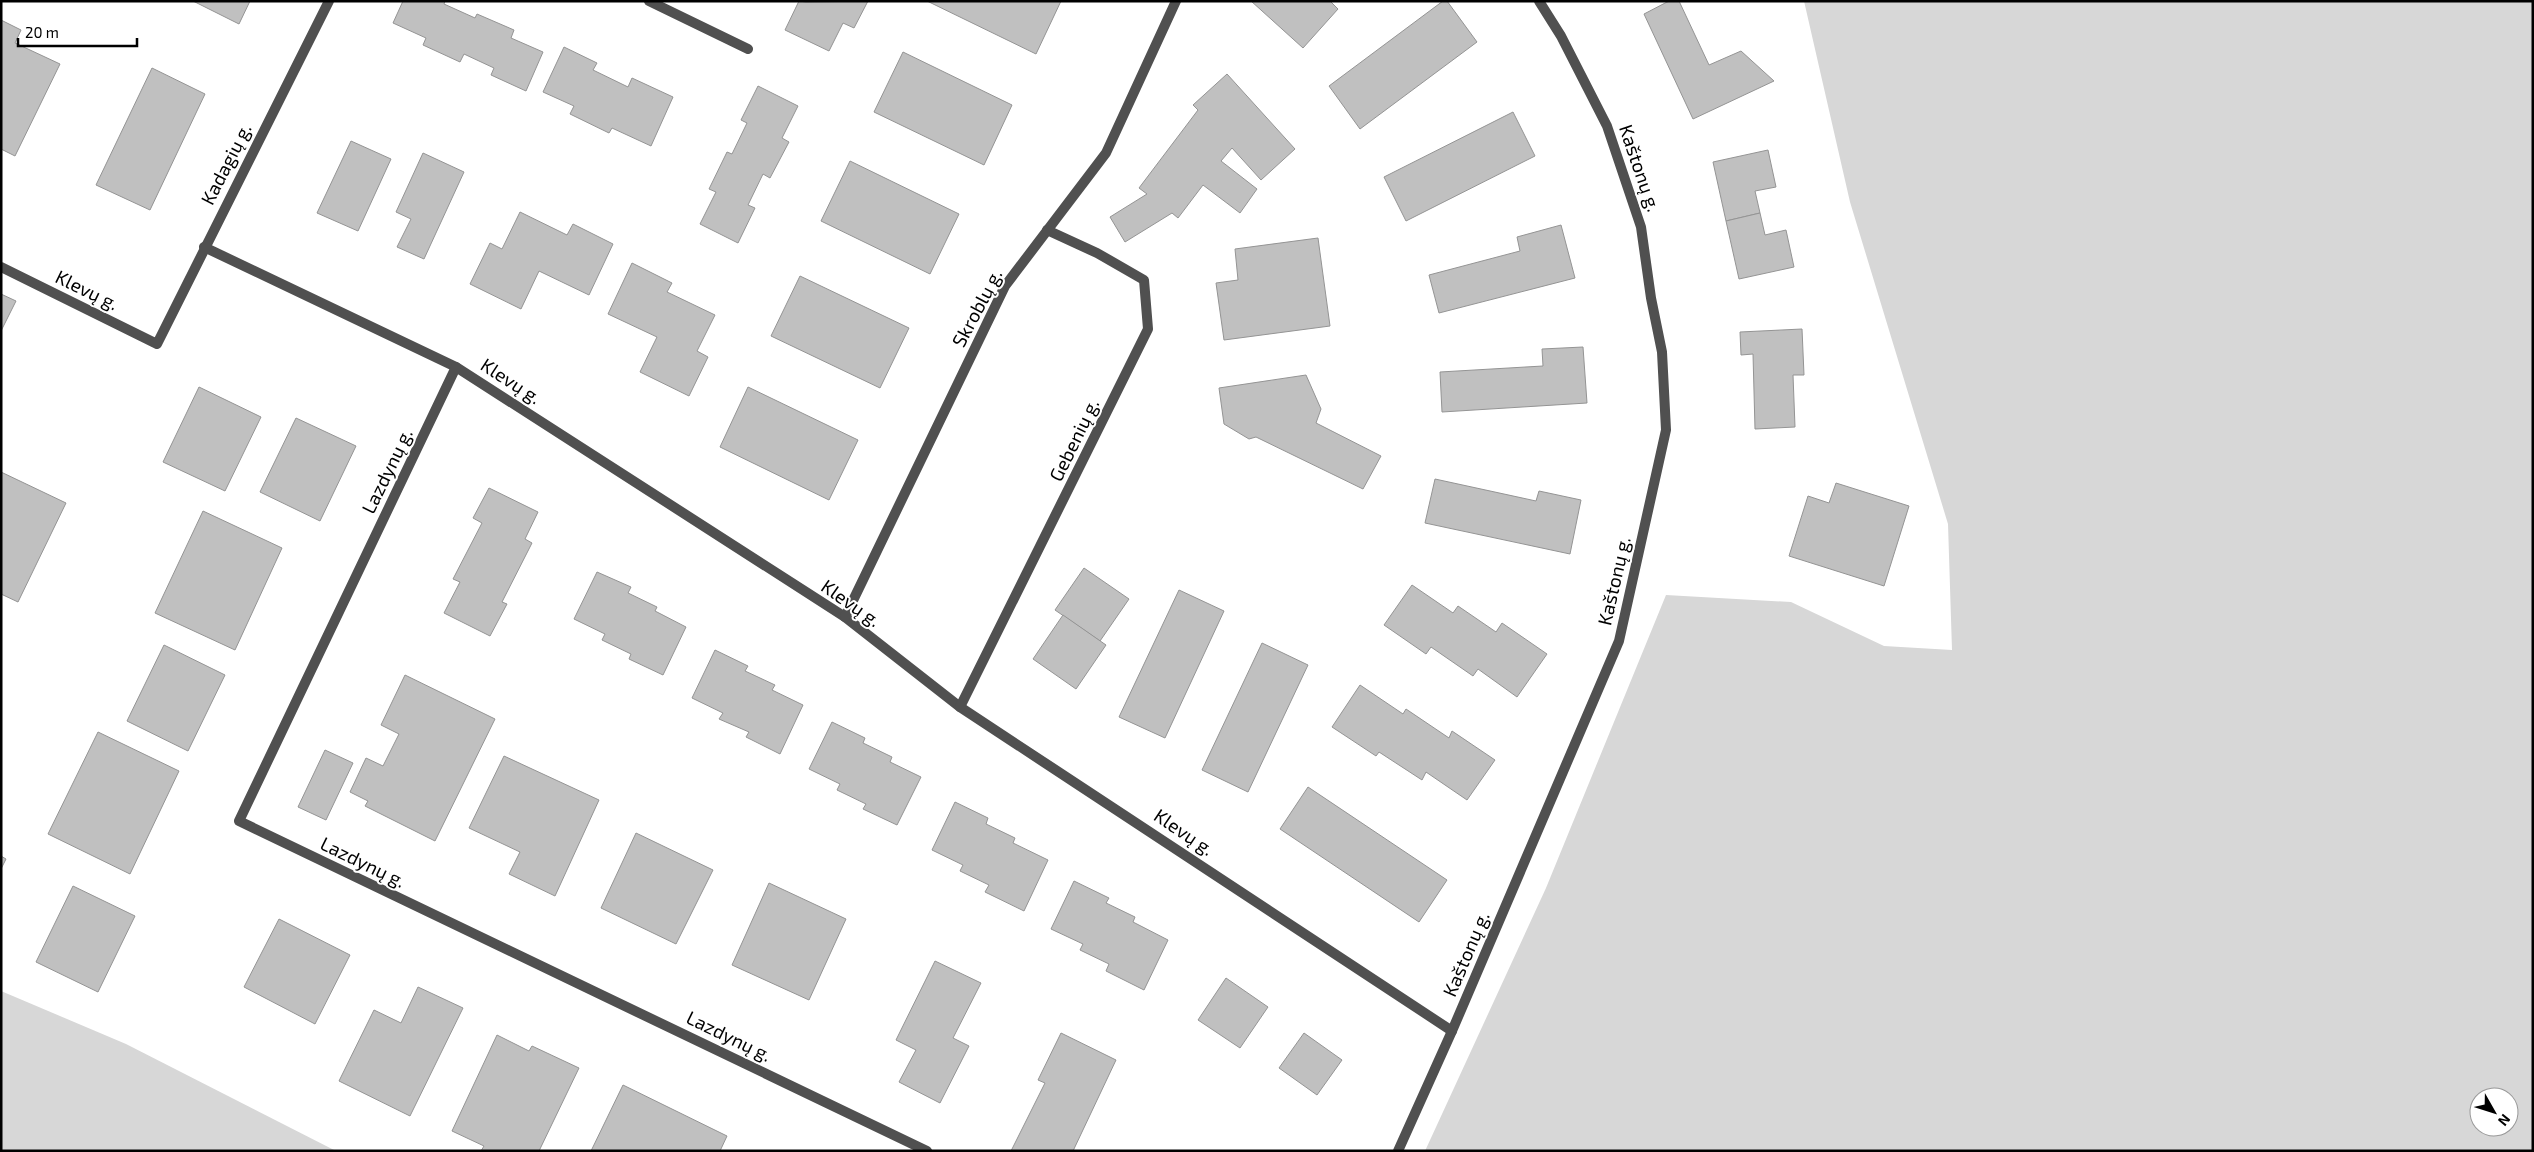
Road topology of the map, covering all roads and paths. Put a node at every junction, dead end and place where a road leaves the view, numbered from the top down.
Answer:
1 (329, 1) edge
2 (649, 1) edge
3 (1176, 1) edge
4 (1539, 1) edge
5 (748, 49) dead end
6 (1047, 230) junction
7 (204, 247) junction
8 (1, 267) edge
9 (157, 344) joint
10 (456, 367) junction
11 (845, 617) junction
12 (960, 707) junction
13 (1452, 1031) junction
14 (927, 1151) edge
15 (1398, 1151) edge

1 - 7 street, Kadagių g.
2 - 5 street
3 - 6 street, Skroblų g.
4 - 13 street, Kaštonų g.
6 - 11 street, Skroblų g.
6 - 12 street, Gebenių g.
7 - 9 street, Kadagių g.
7 - 10 street, Klevų g.
8 - 9 street, Klevų g.
10 - 11 street, Klevų g.
10 - 14 street, Lazdynų g.
11 - 12 street, Klevų g.
12 - 13 street, Klevų g.
13 - 15 street, Kaštonų g.

